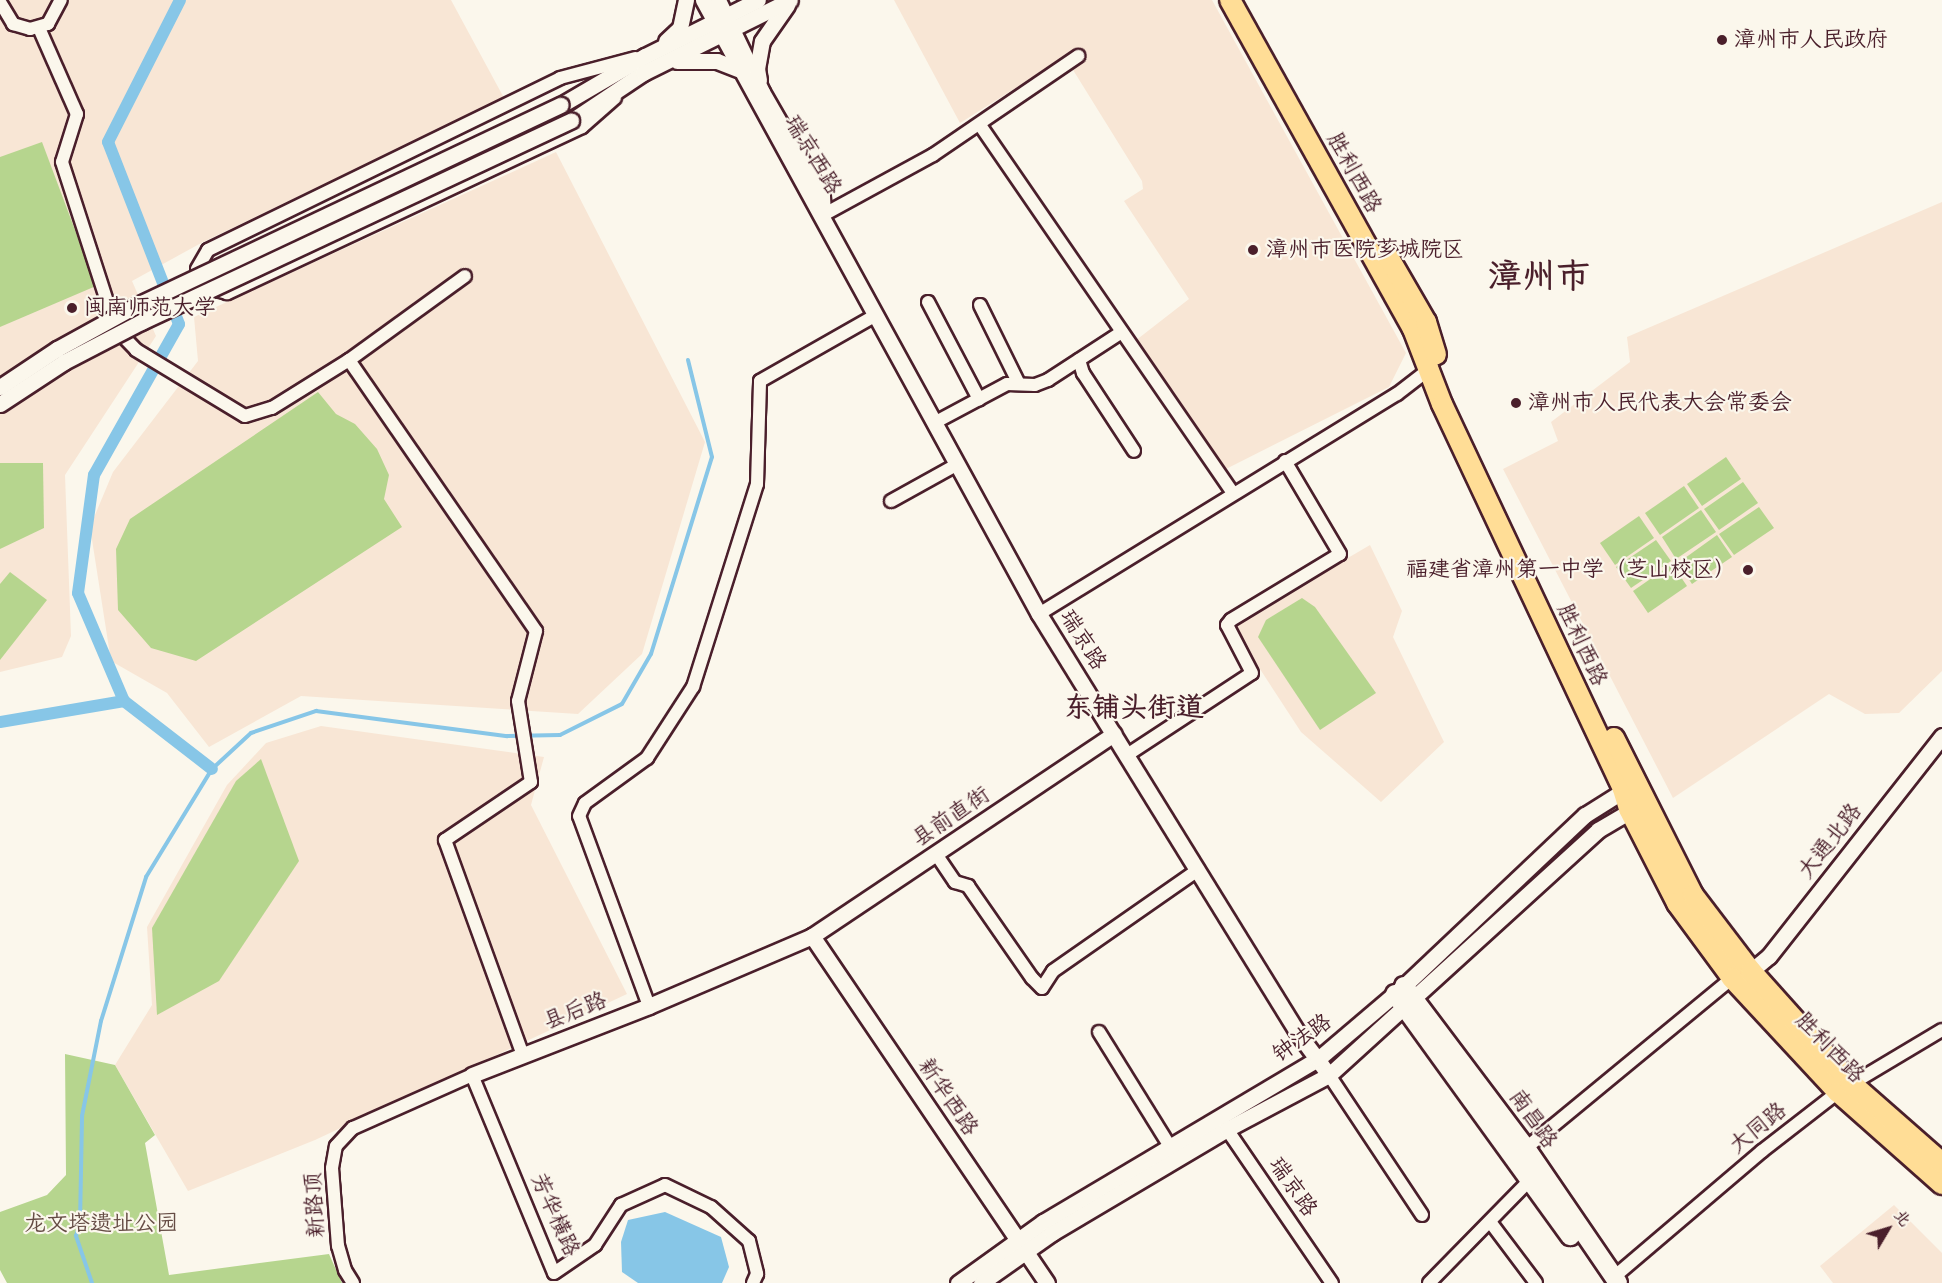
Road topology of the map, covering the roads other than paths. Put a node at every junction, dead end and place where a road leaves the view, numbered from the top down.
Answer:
1 (62, 0) edge
2 (686, 0) edge
3 (703, 0) edge
4 (718, 0) edge
5 (758, 0) edge
6 (791, 0) edge
7 (1230, 0) edge
8 (1242, 0) edge
9 (0, 2) edge
10 (723, 27) junction
11 (39, 28) junction
12 (1078, 56) dead end
13 (653, 57) junction
14 (738, 69) junction
15 (644, 73) junction
16 (762, 92) junction
17 (980, 125) junction
18 (823, 215) junction
19 (465, 276) dead end
20 (928, 302) dead end
21 (980, 305) dead end
22 (876, 315) junction
23 (1122, 332) junction
24 (349, 360) junction
25 (1079, 360) junction
26 (1433, 366) junction
27 (1018, 382) junction
28 (4, 390) edge
29 (979, 399) junction
30 (0, 409) edge
31 (934, 423) junction
32 (1134, 451) dead end
33 (1285, 461) junction
34 (956, 465) junction
35 (1233, 493) junction
36 (891, 501) dead end
37 (1040, 614) junction
38 (1114, 734) junction
39 (1939, 744) edge
40 (1127, 755) junction
41 (1630, 787) junction
42 (1638, 807) junction
43 (936, 854) junction
44 (1198, 870) junction
45 (812, 936) junction
46 (1751, 971) junction
47 (1732, 978) junction
48 (1405, 996) junction
49 (649, 1006) junction
50 (1942, 1030) edge
51 (1099, 1032) dead end
52 (523, 1055) junction
53 (1318, 1059) junction
54 (472, 1075) junction
55 (1329, 1075) junction
56 (1844, 1088) junction
57 (1223, 1122) junction
58 (353, 1128) joint
59 (1169, 1145) junction
60 (1526, 1148) junction
61 (1942, 1163) edge
62 (1530, 1180) junction
63 (1942, 1184) edge
64 (1422, 1215) dead end
65 (1491, 1223) junction
66 (1022, 1246) junction
67 (1612, 1281) edge
68 (353, 1283) edge
69 (753, 1283) edge
70 (958, 1283) edge
71 (981, 1283) edge
72 (1047, 1283) edge
73 (1332, 1283) edge
74 (1429, 1283) edge
75 (1536, 1283) edge

1 - 11 street
2 - 13 street
3 - 10 street, 瑞京西路
4 - 10 street, 瑞京西路
5 - 10 street
6 - 10 street
6 - 16 street
7 - 26 main road, 胜利西路
8 - 26 main road
9 - 11 street
10 - 13 street
10 - 14 street, 瑞京西路
10 - 16 street, 瑞京西路
11 - 24 street
12 - 17 street
13 - 14 street
13 - 15 street
13 - 15 street
13 - 28 street, bridge
14 - 18 street, 瑞京西路
15 - 28 street, bridge
16 - 18 street, 瑞京西路
17 - 18 street
17 - 23 street
18 - 22 street, 瑞京路
19 - 24 street
20 - 29 street
21 - 27 street
22 - 31 street, 瑞京路
22 - 49 street
23 - 25 street
23 - 35 street
24 - 52 street
25 - 27 street
25 - 32 street
26 - 33 street
26 - 41 main road, 胜利西路
27 - 29 street
28 - 30 main road, bridge
29 - 31 street
31 - 34 street, 瑞京路
33 - 35 street
33 - 40 street
34 - 36 street
34 - 37 street, 瑞京路
35 - 37 street
37 - 38 street, 瑞京路
38 - 40 street, 瑞京路
38 - 43 street, 县前直街
39 - 46 street, 大通北路
40 - 44 street, 瑞京路
41 - 42 main road, 胜利西路
41 - 48 street, 钟法路
42 - 46 main road
42 - 47 main road, 胜利西路
42 - 48 street, 钟法路
43 - 44 street
43 - 45 street, 县前直街
44 - 53 street, 瑞京路
45 - 49 street, 县后路
45 - 66 street, 新华西路
46 - 56 main road
47 - 56 main road, 胜利西路
47 - 60 street
48 - 53 street, 钟法路
48 - 55 street, 钟法路
48 - 60 main road, 南昌路
48 - 62 main road, 南昌路
49 - 52 street, 县后路
50 - 56 street, 大同路
51 - 59 street
52 - 54 street, 县后路
53 - 55 street, 瑞京路
53 - 57 street, 钟法路
54 - 58 street, 县后路
54 - 69 street, 芳华横路
55 - 57 street, 钟法路
55 - 64 street
56 - 61 main road, 胜利西路
56 - 63 main road, 胜利西路
56 - 67 street, 大同路
57 - 59 street, 钟法路
57 - 66 street, 钟法路
57 - 73 street, 瑞京路
58 - 68 street, 新路顶
59 - 66 street, 钟法路
60 - 67 main road, 南昌路
62 - 65 street
62 - 67 main road, 南昌路
65 - 74 street
65 - 75 street
66 - 70 street, 钟法路
66 - 71 street, 钟法路
66 - 72 street, 新华西路

